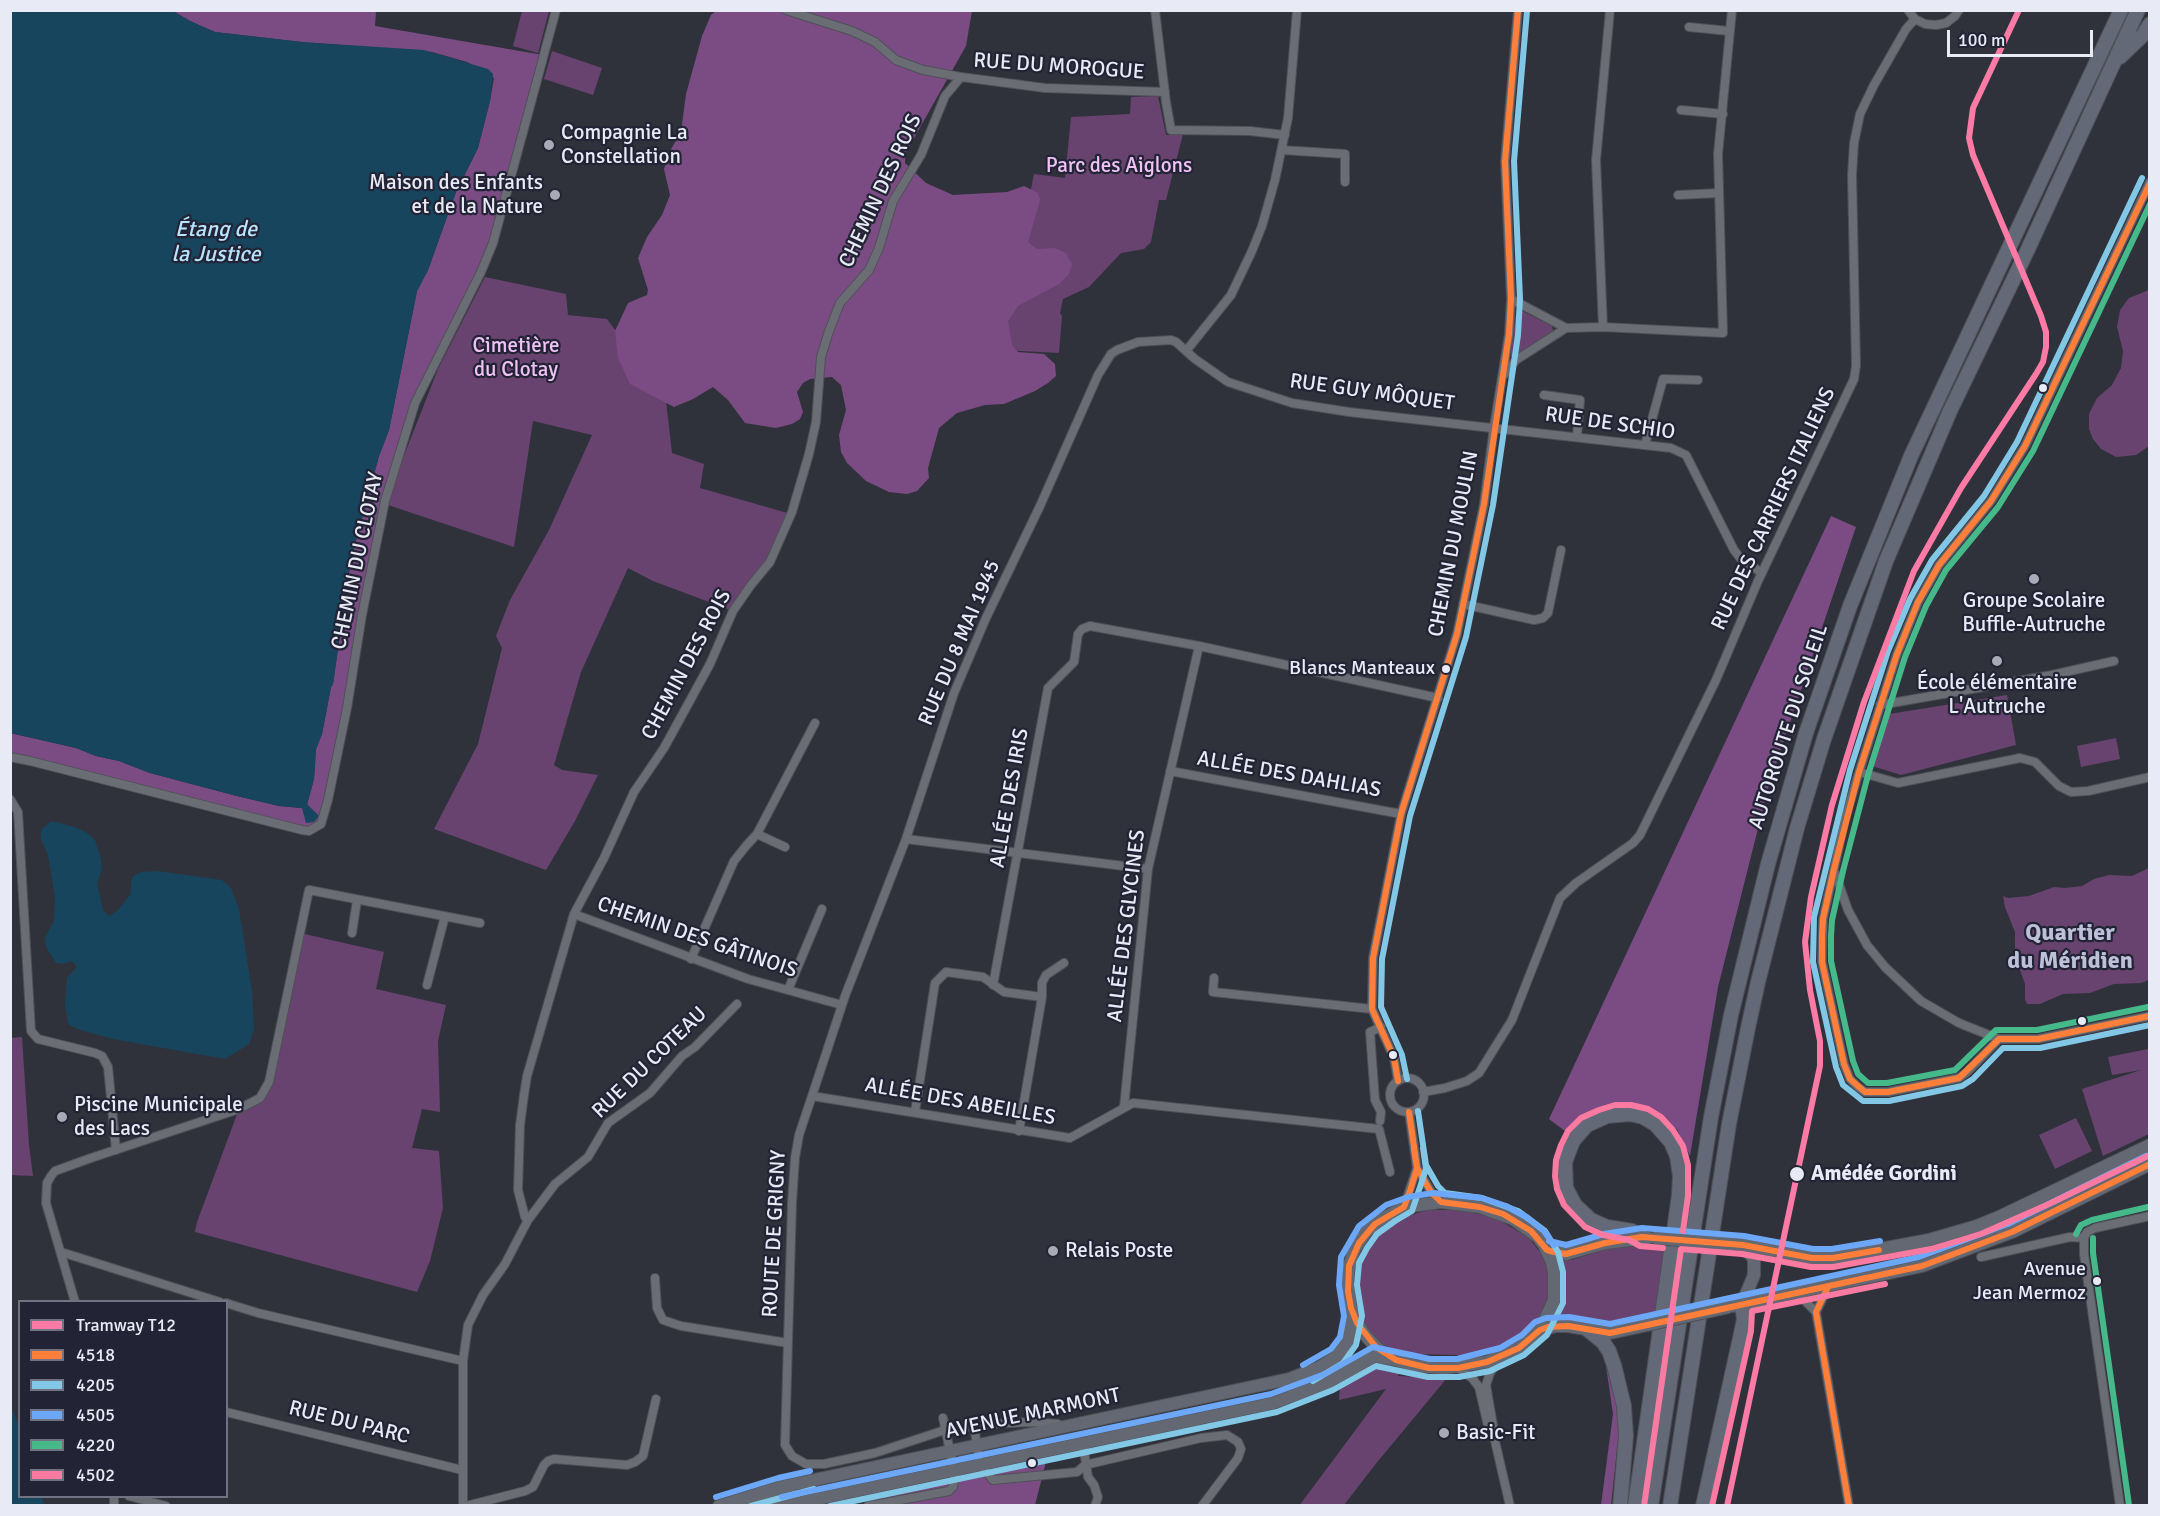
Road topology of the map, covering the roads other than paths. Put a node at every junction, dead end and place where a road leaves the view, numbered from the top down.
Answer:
1 (556, 10) edge
2 (786, 10) edge
3 (1155, 10) edge
4 (1297, 10) edge
5 (1518, 10) edge
6 (1610, 10) edge
7 (1732, 10) edge
8 (1908, 10) edge
9 (1959, 10) edge
10 (2121, 10) edge
11 (2138, 10) edge
12 (1915, 19) junction
13 (2150, 24) edge
14 (1689, 27) dead end
15 (1729, 31) junction
16 (2114, 62) junction
17 (961, 77) junction
18 (1165, 92) junction
19 (1681, 110) dead end
20 (1723, 114) junction
21 (1284, 135) junction
22 (1282, 150) junction
23 (1345, 182) dead end
24 (2150, 182) edge
25 (1719, 193) junction
26 (1678, 195) dead end
27 (1511, 299) junction
28 (1603, 327) junction
29 (1566, 328) junction
30 (1186, 351) junction
31 (1503, 377) junction
32 (1698, 380) dead end
33 (1544, 395) dead end
34 (1494, 427) junction
35 (1577, 436) junction
36 (1645, 445) junction
37 (1561, 550) dead end
38 (1762, 573) junction
39 (1463, 604) junction
40 (1199, 646) junction
41 (2114, 661) dead end
42 (1438, 698) junction
43 (1880, 705) junction
44 (815, 723) dead end
45 (10, 757) edge
46 (1170, 771) junction
47 (1859, 772) junction
48 (2150, 777) edge
49 (10, 799) edge
50 (1401, 814) junction
51 (757, 834) junction
52 (906, 839) junction
53 (785, 847) dead end
54 (1018, 854) junction
55 (1148, 868) junction
56 (1834, 869) junction
57 (357, 900) junction
58 (822, 909) dead end
59 (574, 914) junction
60 (445, 916) junction
61 (480, 923) dead end
62 (352, 933) dead end
63 (692, 959) junction
64 (1064, 963) dead end
65 (1214, 978) dead end
66 (427, 985) dead end
67 (993, 985) junction
68 (788, 990) junction
69 (1042, 997) junction
70 (737, 1004) dead end
71 (842, 1005) junction
72 (1372, 1009) junction
73 (2150, 1016) edge
74 (1381, 1027) junction
75 (833, 1031) joint
76 (1999, 1039) junction
77 (1398, 1081) junction
78 (1423, 1092) junction
79 (812, 1096) junction
80 (1124, 1107) junction
81 (915, 1112) junction
82 (1409, 1112) junction
83 (1380, 1125) junction
84 (1019, 1131) junction
85 (2150, 1145) edge
86 (116, 1150) junction
87 (2150, 1164) edge
88 (1417, 1168) junction
89 (1390, 1172) dead end
90 (1441, 1202) junction
91 (1404, 1207) junction
92 (2150, 1216) edge
93 (528, 1220) junction
94 (1649, 1238) junction
95 (2084, 1238) junction
96 (1743, 1245) junction
97 (1547, 1250) junction
98 (61, 1252) junction
99 (1982, 1257) dead end
100 (655, 1278) dead end
101 (1828, 1287) junction
102 (1797, 1293) junction
103 (74, 1300) edge
104 (214, 1300) edge
105 (228, 1305) edge
106 (1735, 1306) junction
107 (1816, 1312) junction
108 (1353, 1316) junction
109 (1540, 1330) junction
110 (1588, 1330) junction
111 (788, 1343) junction
112 (1500, 1358) junction
113 (1396, 1359) junction
114 (463, 1361) junction
115 (1458, 1368) junction
116 (1308, 1373) junction
117 (1304, 1393) junction
118 (656, 1399) dead end
119 (228, 1412) edge
120 (943, 1418) dead end
121 (974, 1426) junction
122 (1075, 1426) junction
123 (945, 1430) junction
124 (1495, 1442) junction
125 (1083, 1443) junction
126 (985, 1450) junction
127 (947, 1461) junction
128 (980, 1464) junction
129 (1085, 1465) junction
130 (462, 1470) junction
131 (133, 1498) edge
132 (166, 1506) edge
133 (464, 1506) edge
134 (718, 1506) edge
135 (746, 1506) edge
136 (784, 1506) edge
137 (868, 1506) edge
138 (1095, 1506) edge
139 (1202, 1506) edge
140 (1510, 1506) edge
141 (1620, 1506) edge
142 (1635, 1506) edge
143 (1651, 1506) edge
144 (1670, 1506) edge
145 (1702, 1506) edge
146 (1849, 1506) edge
147 (2120, 1506) edge

1 - 45 street, CHEMIN DU CLOTAY
2 - 17 street, RUE DU MOROGUE
3 - 18 street
4 - 21 street
5 - 27 street, CHEMIN DU MOULIN
6 - 28 street
7 - 15 street
8 - 12 street
9 - 12 street
10 - 143 highway, AUTOROUTE DU SOLEIL
11 - 16 highway, AUTOROUTE DU SOLEIL
12 - 38 street, RUE DES CARRIERS ITALIENS
13 - 16 highway
14 - 15 street
15 - 20 street
16 - 144 highway, AUTOROUTE DU SOLEIL
17 - 18 street, RUE DU MOROGUE
17 - 59 street, CHEMIN DES ROIS
18 - 21 street
19 - 20 street
20 - 25 street
21 - 22 street
22 - 23 street
22 - 30 street
24 - 43 street
25 - 26 street
25 - 28 street
27 - 29 street
27 - 31 street, CHEMIN DU MOULIN
28 - 29 street
29 - 31 street
30 - 34 street, RUE GUY MÔQUET
30 - 52 street, RUE DU 8 MAI 1945
31 - 34 street, CHEMIN DU MOULIN
32 - 36 street
33 - 35 street
34 - 35 street, RUE DE SCHIO
34 - 39 street, CHEMIN DU MOULIN
35 - 36 street, RUE DE SCHIO
36 - 38 street, RUE DE SCHIO
37 - 39 street
38 - 78 street, RUE DES CARRIERS ITALIENS
39 - 42 street, CHEMIN DU MOULIN
40 - 42 street
40 - 46 street, ALLÉE DES GLYCINES
40 - 54 street, ALLÉE DES IRIS
41 - 43 street
42 - 50 street, CHEMIN DU MOULIN
43 - 47 street
44 - 51 street
46 - 50 street, ALLÉE DES DAHLIAS
46 - 55 street, ALLÉE DES GLYCINES
47 - 48 street
47 - 56 street
49 - 86 street
50 - 72 street, CHEMIN DU MOULIN
51 - 53 street
51 - 63 street
52 - 54 street
52 - 71 street, RUE DU 8 MAI 1945
54 - 55 street
54 - 67 street, ALLÉE DES IRIS
55 - 80 street, ALLÉE DES GLYCINES
56 - 76 street
56 - 76 street
57 - 60 street
57 - 62 street
57 - 86 street
58 - 68 street
59 - 63 street, CHEMIN DES GÂTINOIS
59 - 93 street, CHEMIN DES ROIS
60 - 61 street
60 - 66 street
63 - 68 street, CHEMIN DES GÂTINOIS
64 - 69 street
65 - 72 street
67 - 69 street
67 - 81 street
68 - 71 street, CHEMIN DES GÂTINOIS
69 - 84 street
70 - 93 street, RUE DU COTEAU
71 - 75 street, RUE DU 8 MAI 1945
72 - 74 street
73 - 76 street
74 - 77 street
74 - 83 street
75 - 79 street, ROUTE DE GRIGNY
77 - 78 street
77 - 82 street
78 - 82 street
79 - 81 street, ALLÉE DES ABEILLES
79 - 111 street, ROUTE DE GRIGNY
80 - 83 street, ALLÉE DES ABEILLES
80 - 84 street, ALLÉE DES ABEILLES
81 - 84 street, ALLÉE DES ABEILLES
82 - 88 street
83 - 89 street
85 - 96 main road
86 - 98 street
87 - 101 main road
88 - 90 street
88 - 91 street
90 - 91 main road
90 - 97 main road
91 - 108 main road
92 - 95 street
93 - 114 street, RUE DU COTEAU
94 - 96 main road, bridge
94 - 97 main road
94 - 142 highway
95 - 99 street
95 - 147 street
96 - 106 main road
97 - 109 main road
98 - 103 street
98 - 104 street
100 - 111 street
101 - 102 main road
101 - 107 street
102 - 106 main road
102 - 107 street
105 - 114 street
106 - 110 main road, bridge
106 - 145 highway
107 - 146 street
108 - 113 main road
108 - 116 main road, AVENUE MARMONT
109 - 110 main road
109 - 112 main road
110 - 141 highway
111 - 123 street, ROUTE DE GRIGNY
112 - 115 main road
112 - 124 street
113 - 115 main road
113 - 117 main road, AVENUE MARMONT
114 - 130 street, RUE DU COTEAU
115 - 124 street
116 - 122 main road, AVENUE MARMONT
116 - 126 main road, AVENUE MARMONT
117 - 125 main road, AVENUE MARMONT
117 - 126 main road, AVENUE MARMONT
118 - 133 street
119 - 130 street, RUE DU PARC
120 - 123 street
121 - 122 street
121 - 123 street
121 - 126 street
122 - 126 main road, AVENUE MARMONT
123 - 127 street
124 - 140 street
125 - 128 main road, AVENUE MARMONT
125 - 129 street
126 - 127 main road, AVENUE MARMONT
126 - 128 street
127 - 128 main road, AVENUE MARMONT
127 - 134 main road, AVENUE MARMONT
127 - 135 main road, AVENUE MARMONT
127 - 136 main road, AVENUE MARMONT
127 - 137 street
128 - 129 street
129 - 138 street
129 - 139 street
130 - 133 street, RUE DU COTEAU
131 - 132 street

